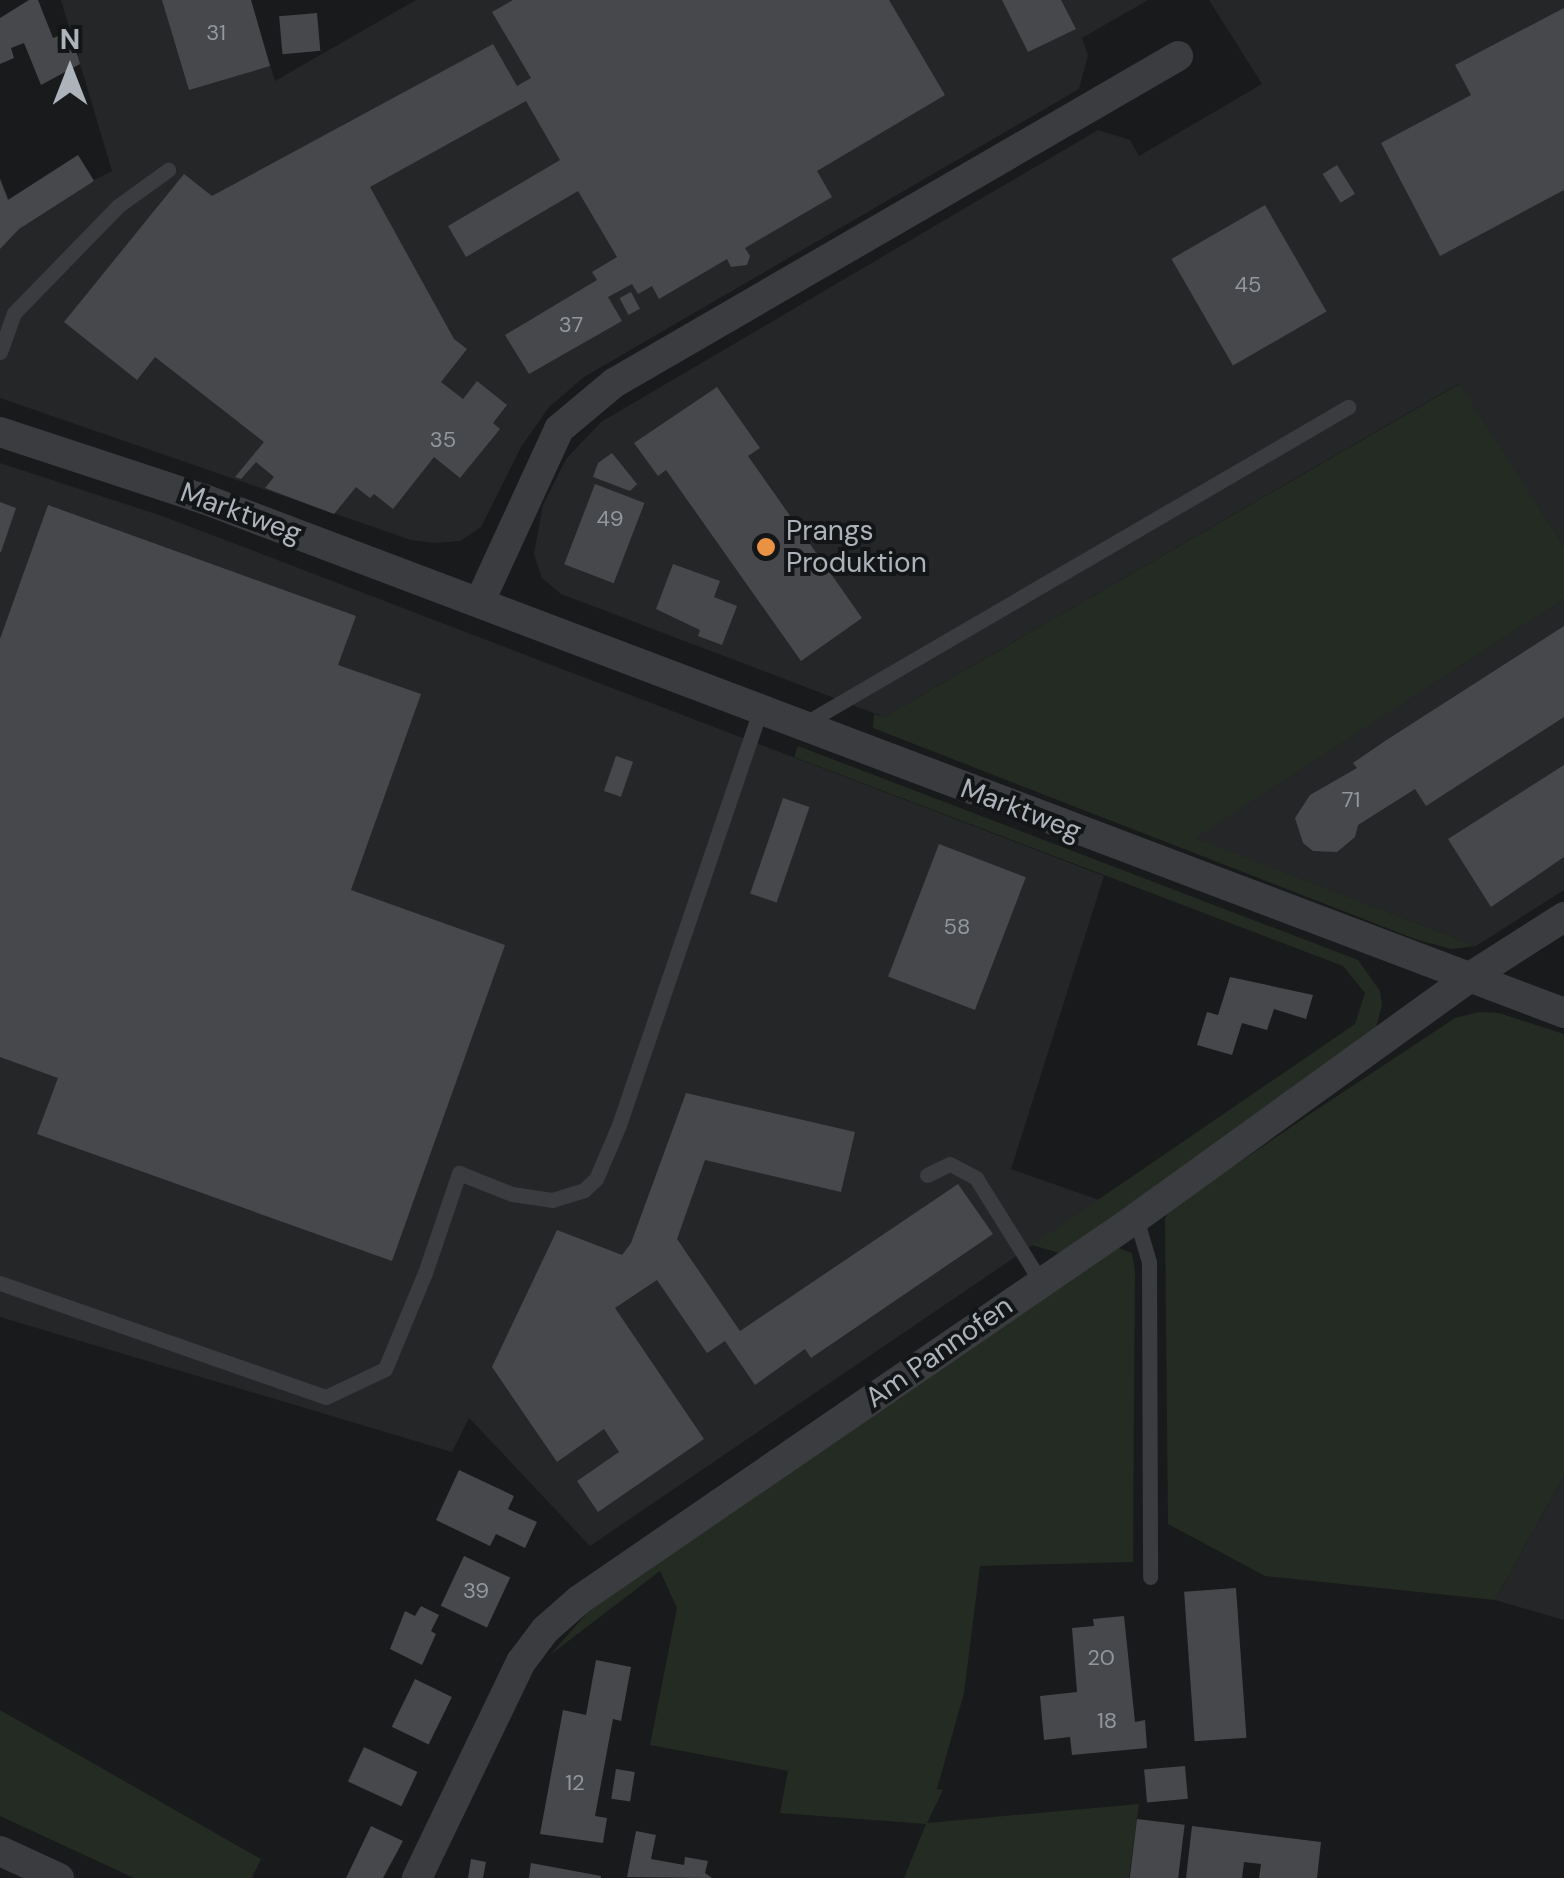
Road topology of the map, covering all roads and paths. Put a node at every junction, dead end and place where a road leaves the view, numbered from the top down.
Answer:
1 (1178, 56) dead end
2 (168, 170) dead end
3 (0, 352) edge
4 (1348, 407) dead end
5 (0, 432) edge
6 (480, 602) junction
7 (760, 711) junction
8 (801, 726) junction
9 (1564, 917) edge
10 (1468, 979) junction
11 (1564, 1013) edge
12 (927, 1175) dead end
13 (1136, 1218) junction
14 (1040, 1282) junction
15 (0, 1283) edge
16 (1150, 1577) dead end
17 (0, 1851) edge
18 (59, 1878) edge
19 (418, 1878) edge

1 - 6 street
2 - 3 lane
4 - 8 lane
5 - 6 street, Marktweg
6 - 7 street, Marktweg
7 - 8 street, Marktweg
7 - 15 lane
8 - 10 street, Marktweg
9 - 10 street, Am Pannofen
10 - 11 street, Marktweg
10 - 13 street, Am Pannofen
12 - 14 lane
13 - 14 street, Am Pannofen
13 - 16 lane
14 - 19 street, Am Pannofen
17 - 18 street

